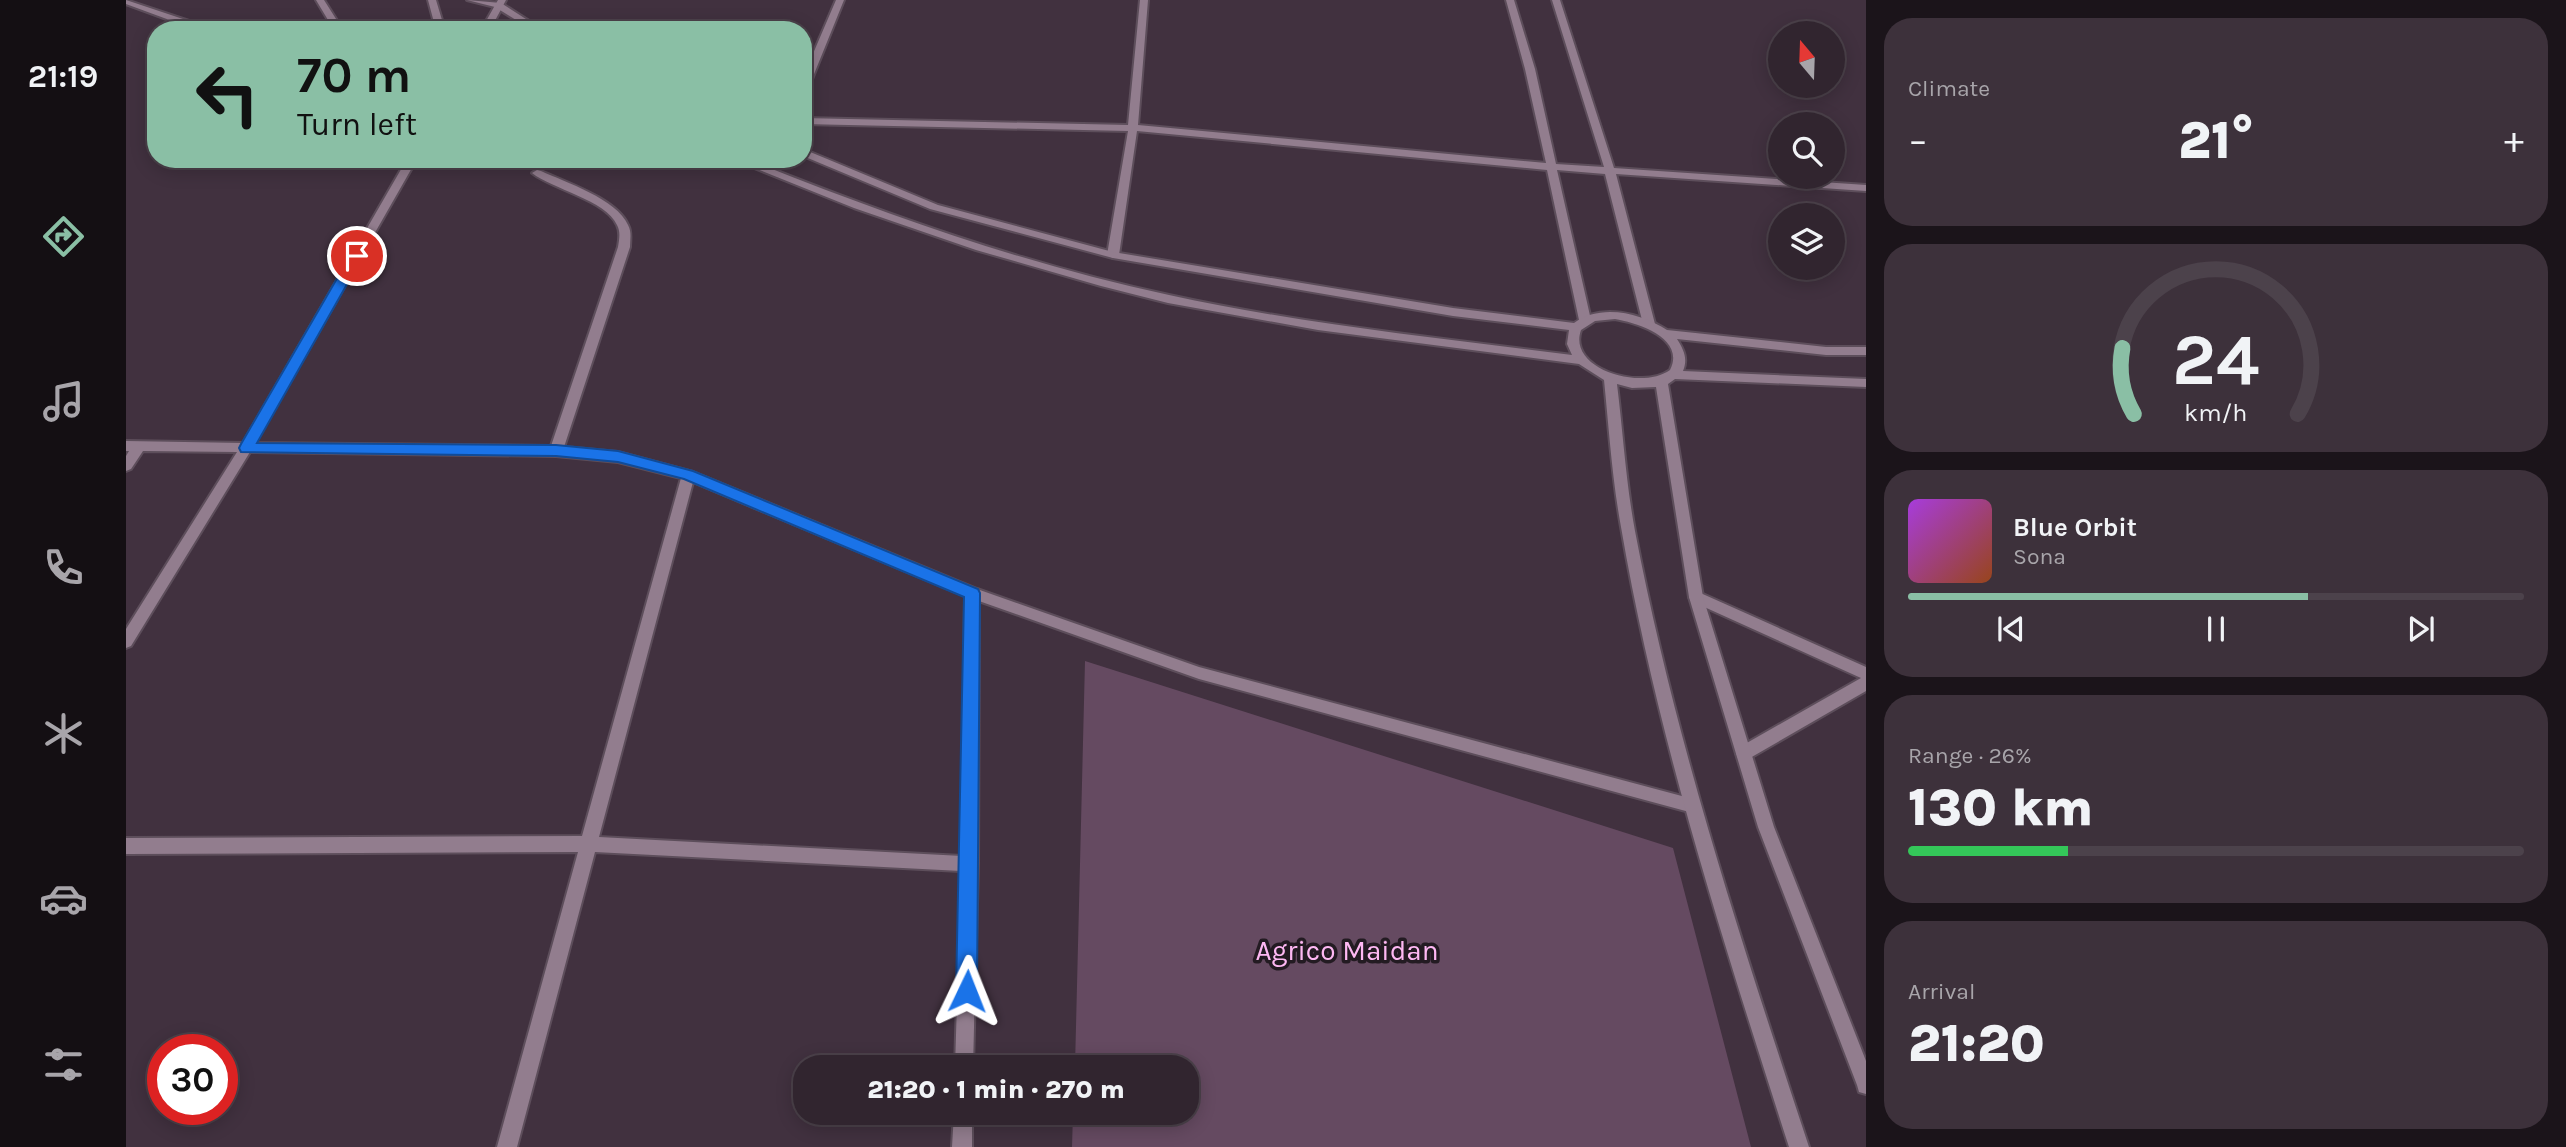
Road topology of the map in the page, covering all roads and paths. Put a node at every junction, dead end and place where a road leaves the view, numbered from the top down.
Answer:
1 (320, 0) edge
2 (432, 0) edge
3 (471, 0) edge
4 (840, 0) edge
5 (1144, 0) edge
6 (1510, 0) edge
7 (1556, 0) edge
8 (126, 1) edge
9 (500, 3) edge
10 (177, 21) edge
11 (333, 21) edge
12 (437, 21) edge
13 (490, 21) edge
14 (526, 21) edge
15 (812, 67) edge
16 (812, 121) edge
17 (1133, 128) junction
18 (812, 156) edge
19 (1552, 167) junction
20 (407, 168) edge
21 (759, 168) edge
22 (1611, 172) junction
23 (537, 173) dead end
24 (1866, 188) edge
25 (1113, 256) junction
26 (1580, 324) junction
27 (1649, 324) junction
28 (1664, 333) junction
29 (1866, 351) edge
30 (1581, 360) junction
31 (1610, 378) junction
32 (1667, 378) junction
33 (1866, 383) edge
34 (133, 446) edge
35 (246, 448) junction
36 (556, 451) junction
37 (126, 466) edge
38 (688, 475) junction
39 (972, 593) junction
40 (1696, 597) junction
41 (126, 642) edge
42 (1866, 674) edge
43 (1866, 683) edge
44 (1744, 753) junction
45 (1693, 806) junction
46 (590, 844) junction
47 (126, 846) edge
48 (970, 864) junction
49 (964, 1055) edge
50 (1866, 1086) edge
51 (963, 1125) edge
52 (507, 1147) edge
53 (962, 1147) edge
54 (1799, 1147) edge

1 - 11 street
2 - 12 street
3 - 9 street
4 - 15 street
5 - 17 street
6 - 19 street
7 - 22 street
8 - 10 street
9 - 13 street
9 - 14 street
16 - 17 street
17 - 19 street
17 - 25 street
18 - 25 street
19 - 22 street
19 - 26 street
20 - 35 street
21 - 30 street
22 - 24 street
22 - 27 street
23 - 36 street
25 - 26 street
26 - 27 street
26 - 30 street
27 - 28 street
28 - 29 street
28 - 32 street
30 - 31 street
31 - 32 street
31 - 45 street
32 - 33 street
32 - 40 street
34 - 35 street
34 - 37 street
35 - 36 street
35 - 41 street
36 - 38 street
38 - 39 street
38 - 46 street
39 - 45 street
39 - 48 street
40 - 42 street
40 - 44 street
43 - 44 street
44 - 50 street
45 - 54 street
46 - 47 street
46 - 48 street
46 - 52 street
48 - 49 street
51 - 53 street

